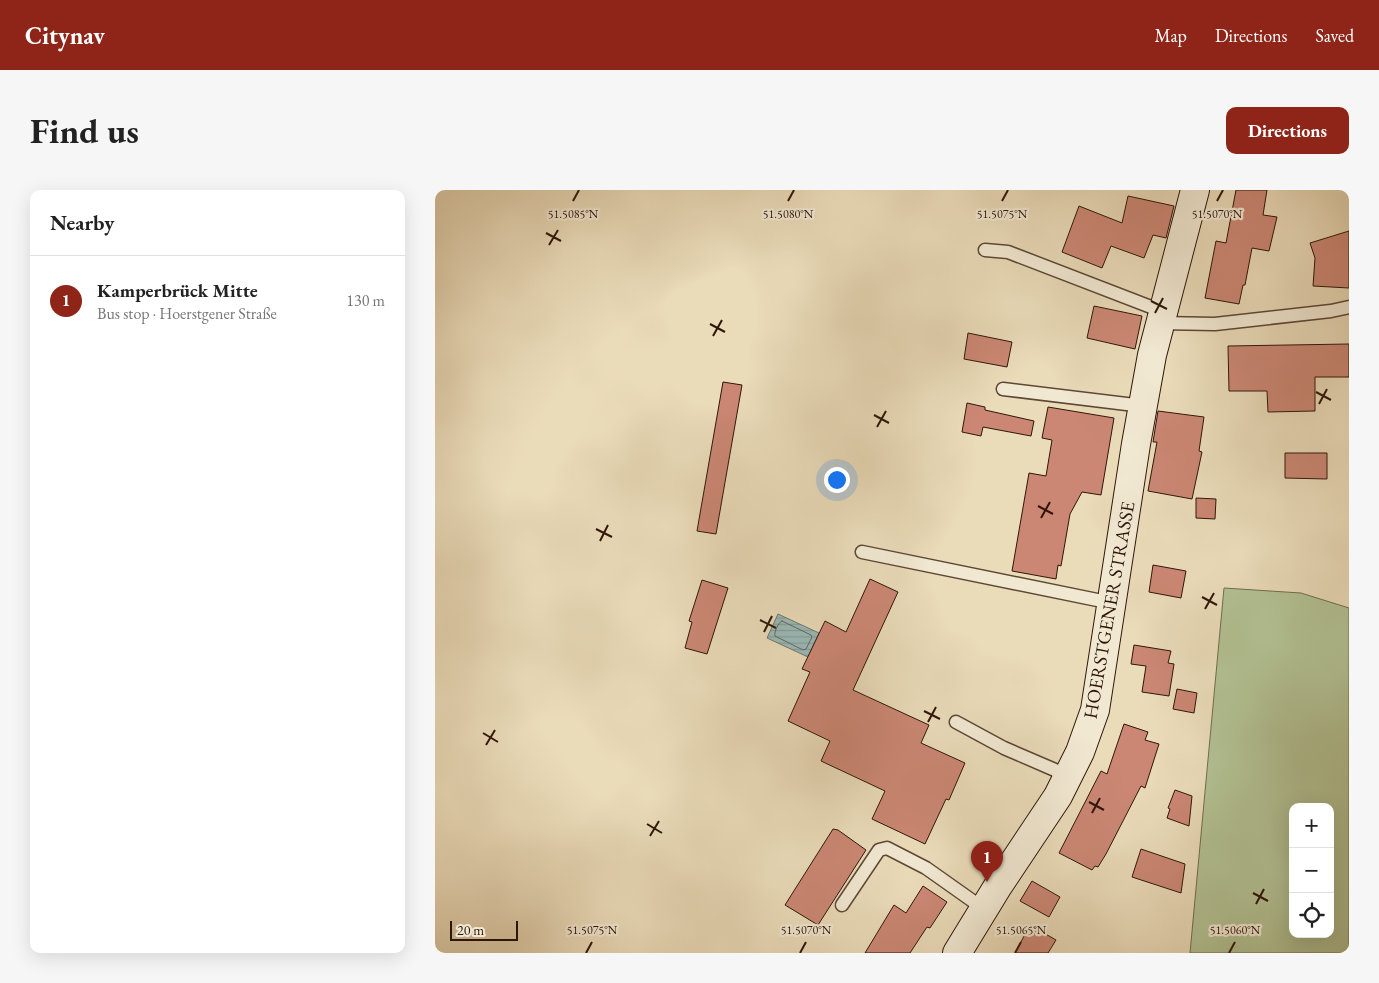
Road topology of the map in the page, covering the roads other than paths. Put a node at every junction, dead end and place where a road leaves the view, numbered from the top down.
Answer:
1 (1195, 190) edge
2 (985, 250) dead end
3 (1349, 307) edge
4 (1162, 317) junction
5 (1003, 389) dead end
6 (1143, 406) junction
7 (862, 552) dead end
8 (1111, 603) junction
9 (956, 722) dead end
10 (1066, 779) junction
11 (842, 906) dead end
12 (984, 910) junction
13 (957, 953) edge

1 - 4 main road, HOERSTGENER STRASSE
2 - 4 lane
3 - 4 lane
4 - 6 main road, HOERSTGENER STRASSE
5 - 6 lane
6 - 8 main road, HOERSTGENER STRASSE
7 - 8 lane
8 - 10 main road, HOERSTGENER STRASSE
9 - 10 lane
10 - 12 main road, HOERSTGENER STRASSE
11 - 12 lane
12 - 13 main road, HOERSTGENER STRASSE

